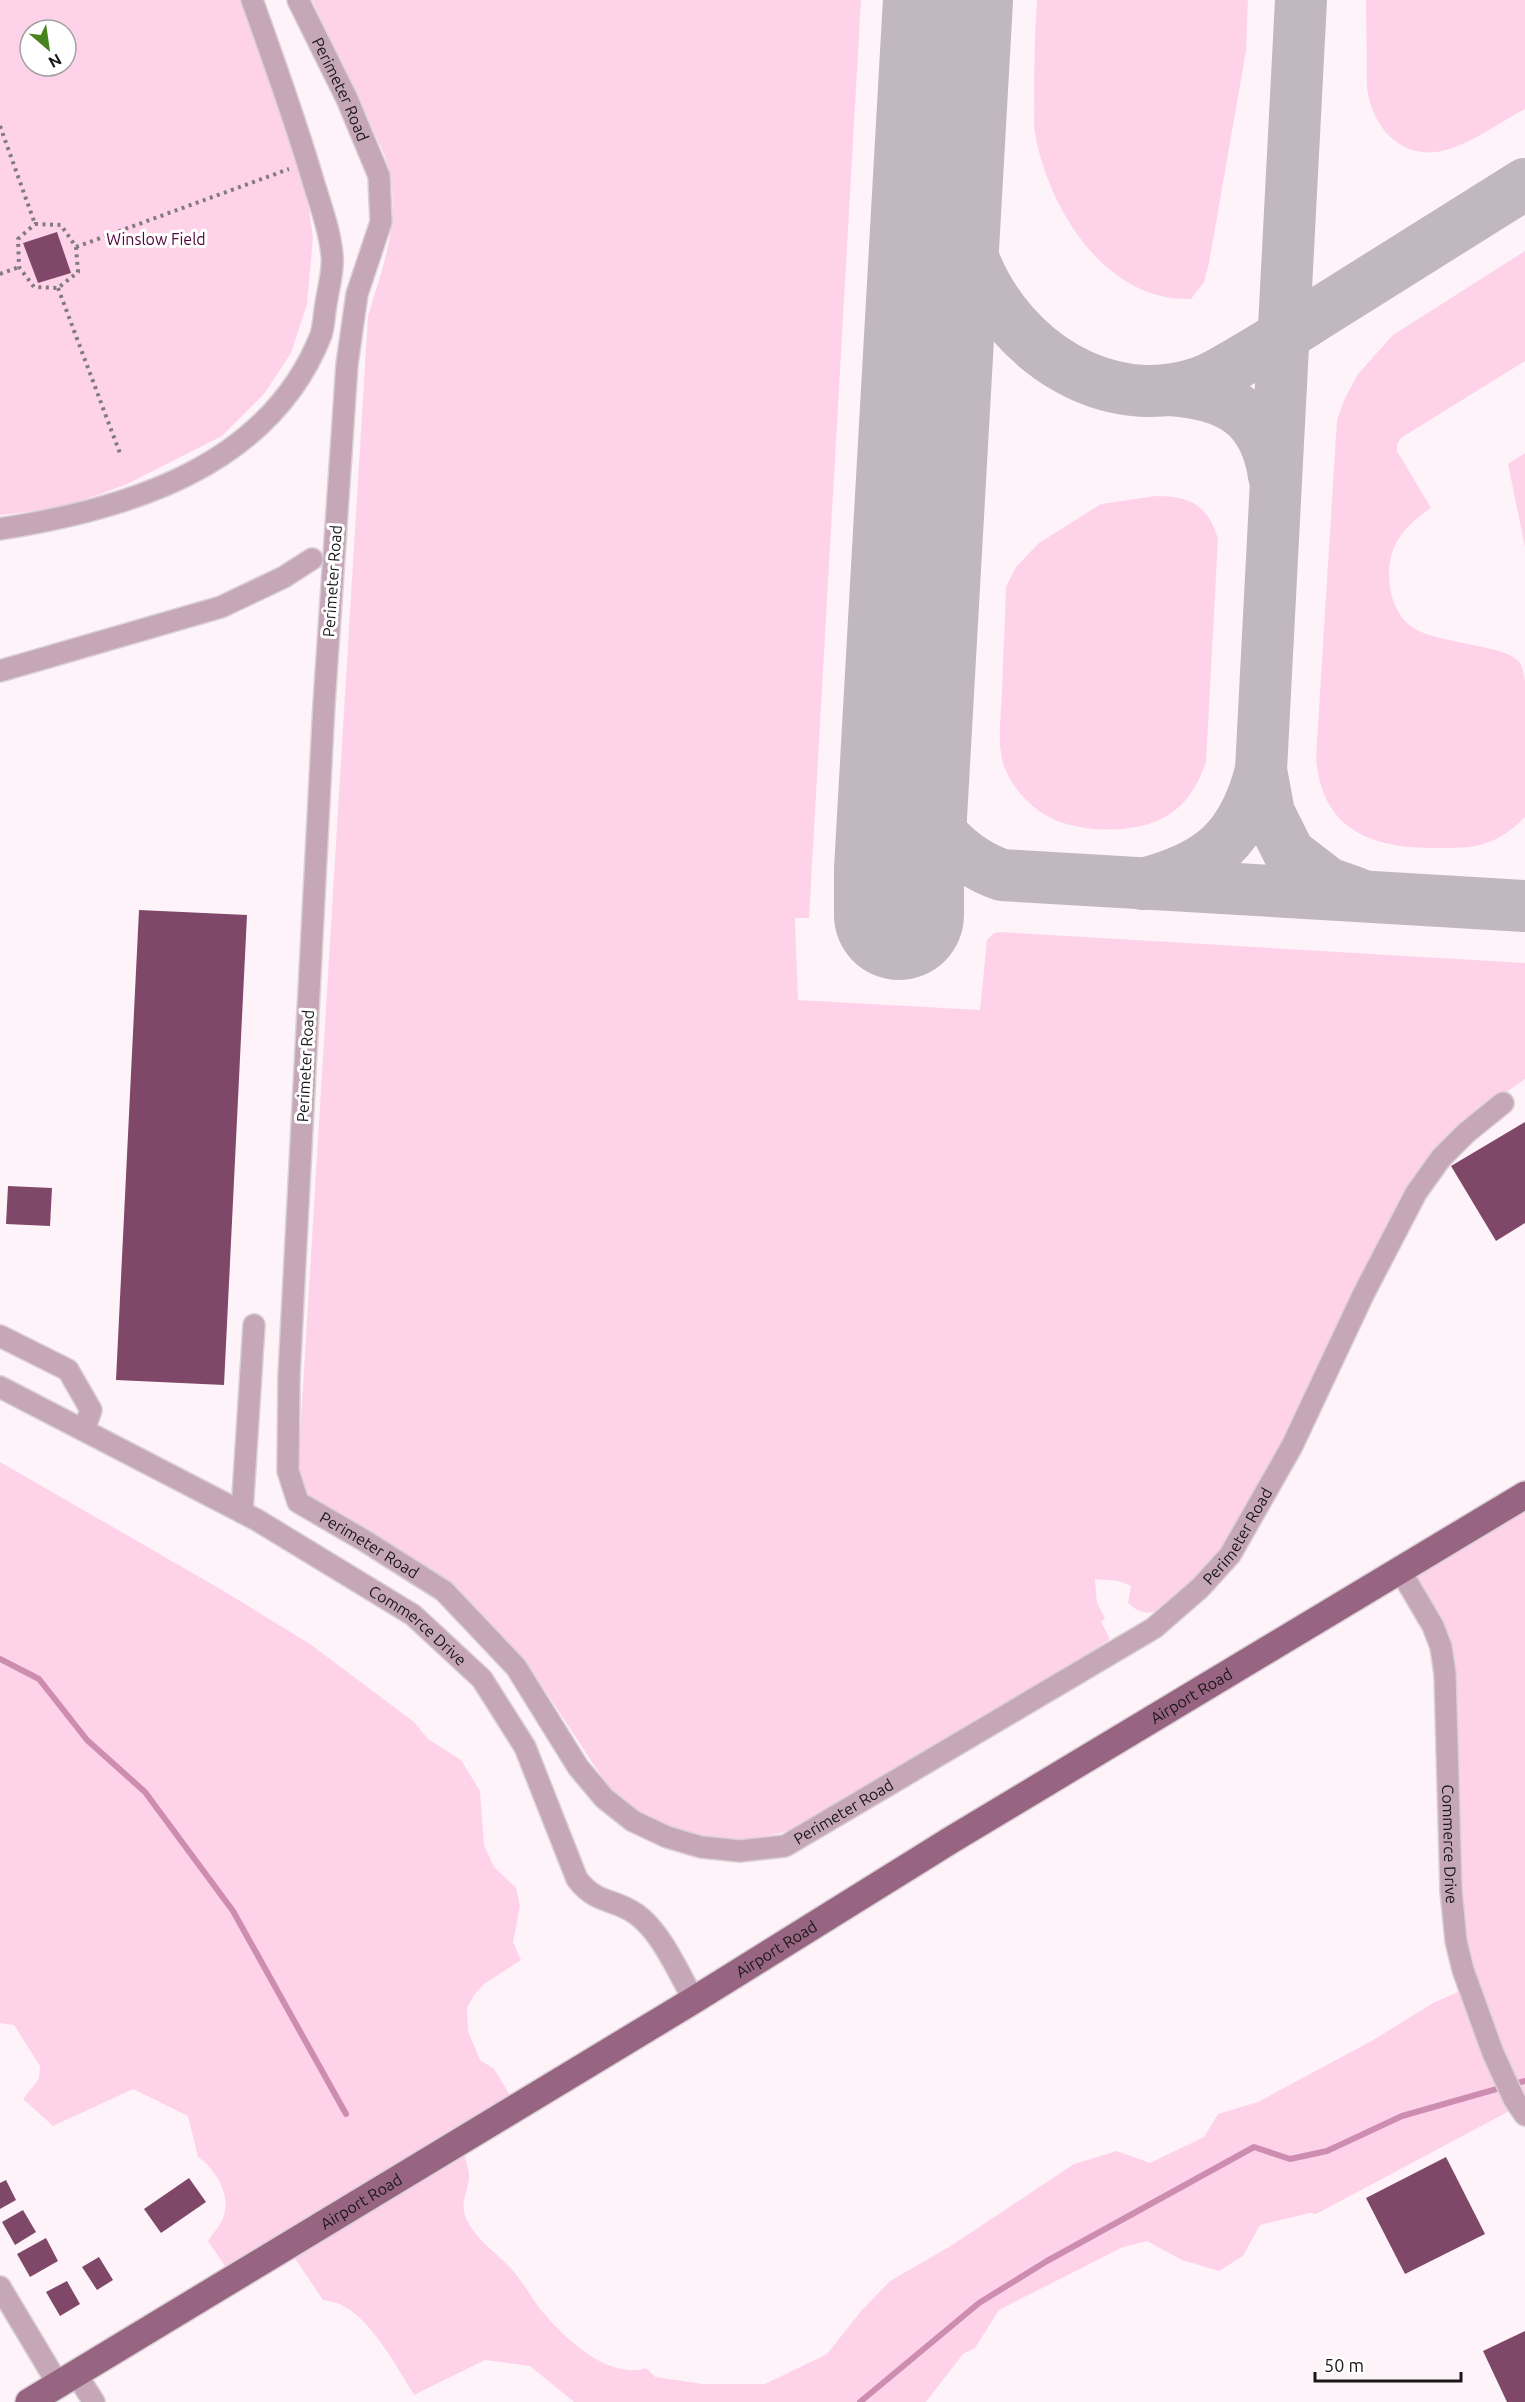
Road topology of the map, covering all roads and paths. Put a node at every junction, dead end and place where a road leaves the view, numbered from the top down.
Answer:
1 (252, 0) edge
2 (298, 0) edge
3 (0, 126) edge
4 (308, 163) junction
5 (35, 224) junction
6 (76, 246) junction
7 (19, 267) junction
8 (0, 274) edge
9 (58, 288) junction
10 (121, 456) dead end
11 (0, 529) edge
12 (312, 559) dead end
13 (0, 671) edge
14 (1503, 1103) dead end
15 (254, 1326) dead end
16 (0, 1336) edge
17 (0, 1387) edge
18 (84, 1430) junction
19 (1525, 1495) edge
20 (242, 1512) junction
21 (1400, 1570) junction
22 (694, 2000) junction
23 (1525, 2115) edge
24 (0, 2287) edge
25 (67, 2379) junction
26 (29, 2402) edge
27 (94, 2402) edge

1 - 4 street
2 - 14 street, Perimeter Road
3 - 5 path
4 - 6 path
4 - 11 street
5 - 6 path
5 - 7 path
6 - 9 path
7 - 8 path
7 - 9 path
9 - 10 path
12 - 13 street
15 - 20 street
16 - 18 street
17 - 18 street, Commerce Drive
18 - 20 street, Commerce Drive
19 - 21 main road, Airport Road
20 - 22 street, Commerce Drive
21 - 22 main road, Airport Road
21 - 23 street, Commerce Drive
22 - 25 main road, Airport Road
24 - 25 street
25 - 26 main road, Airport Road
25 - 27 street

